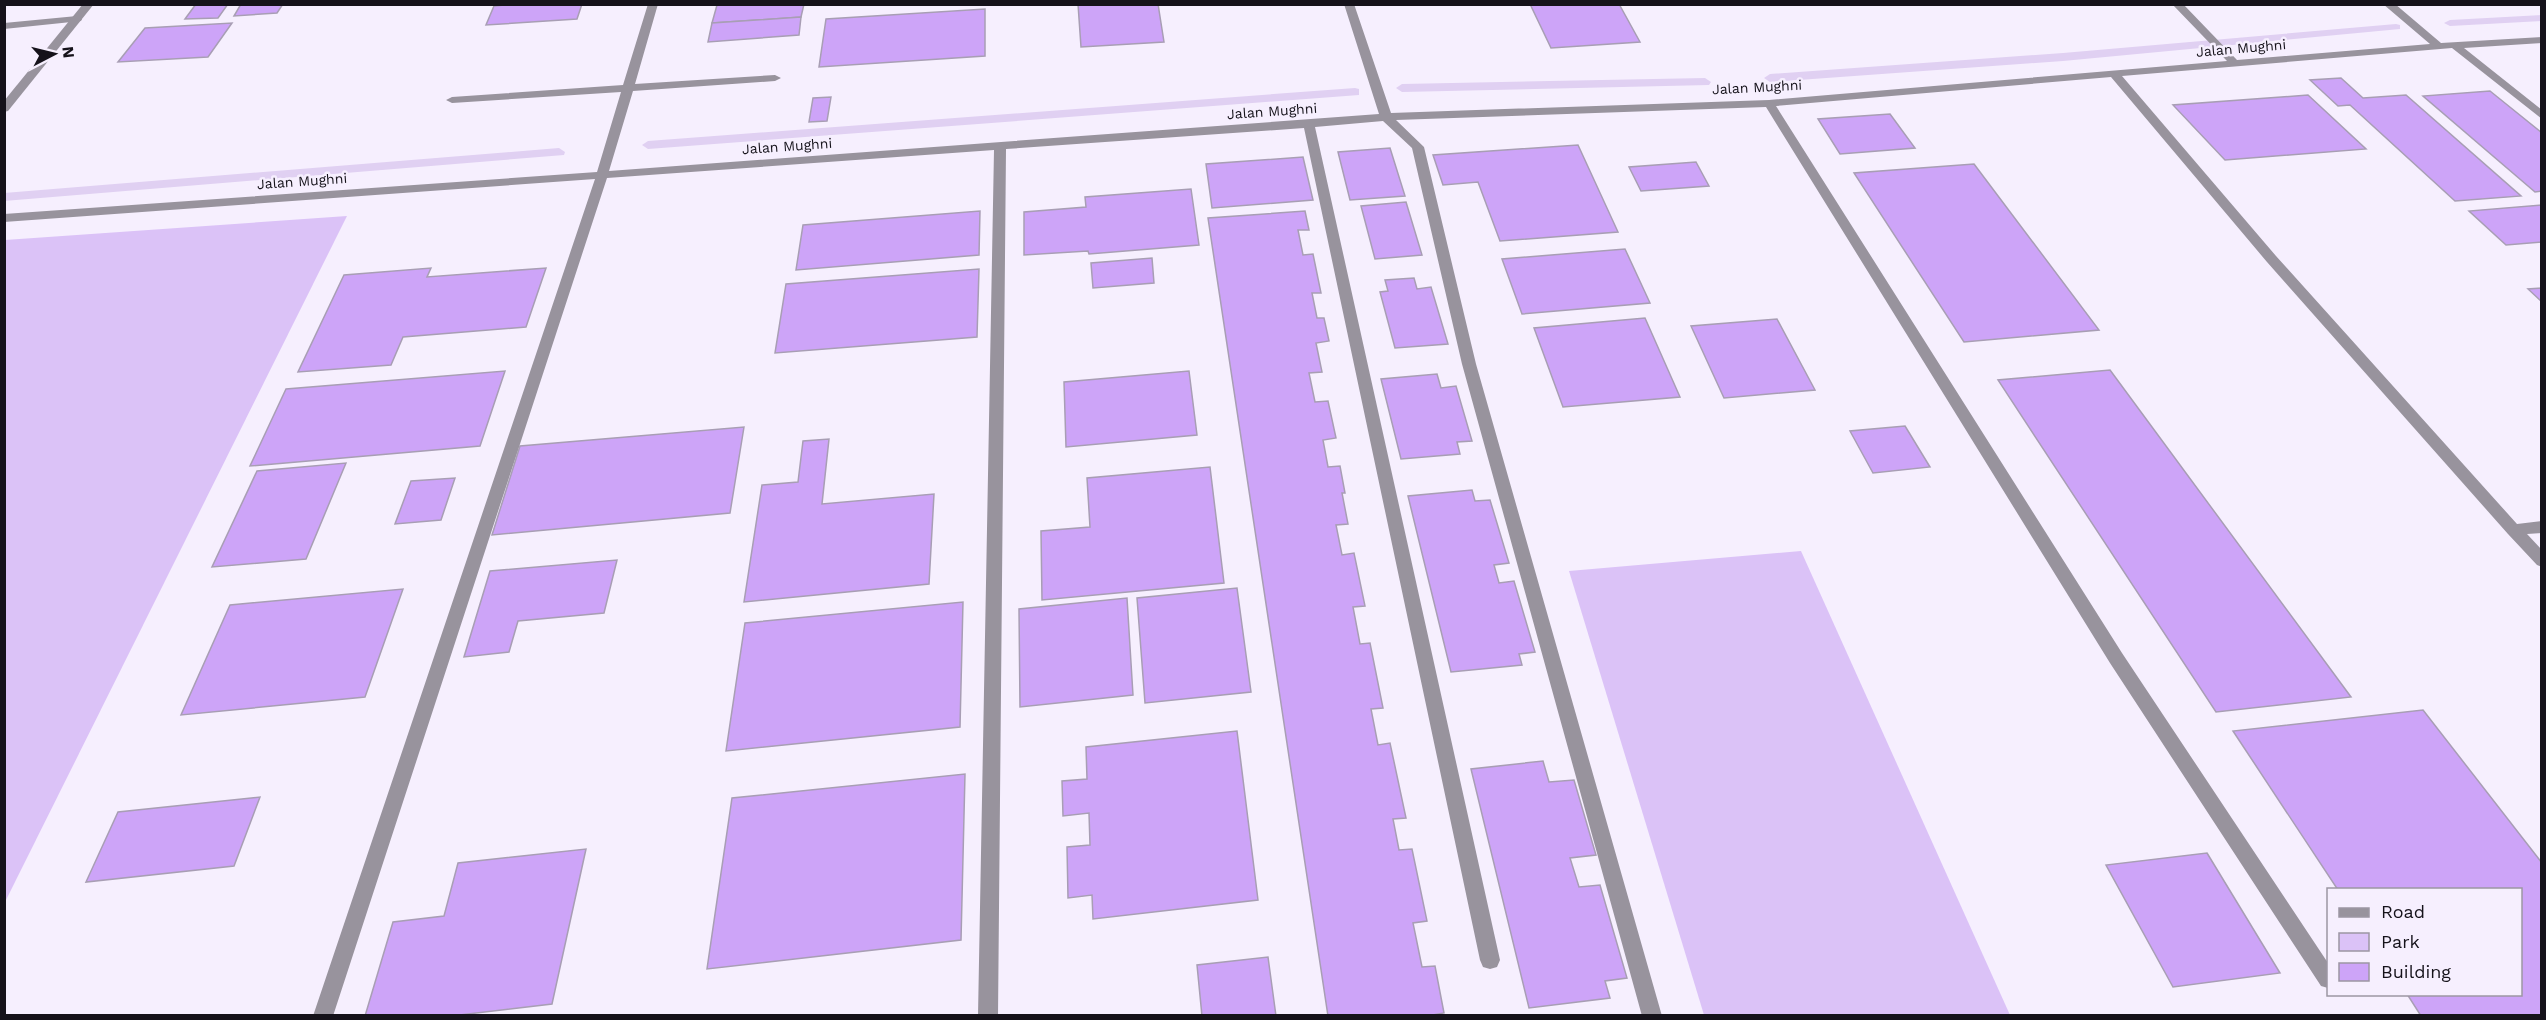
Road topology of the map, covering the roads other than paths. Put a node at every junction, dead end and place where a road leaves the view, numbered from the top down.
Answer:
1 (89, 4) edge
2 (653, 4) edge
3 (1348, 4) edge
4 (2177, 4) edge
5 (2388, 4) edge
6 (77, 19) junction
7 (4, 26) edge
8 (2541, 40) edge
9 (2454, 45) junction
10 (2439, 46) junction
11 (2235, 63) junction
12 (2114, 74) junction
13 (775, 78) dead end
14 (627, 88) junction
15 (452, 100) dead end
16 (1769, 103) junction
17 (4, 109) edge
18 (1386, 117) junction
19 (2541, 117) edge
20 (1309, 124) junction
21 (1000, 145) junction
22 (602, 175) junction
23 (4, 218) edge
24 (2541, 527) edge
25 (2513, 530) junction
26 (2541, 561) edge
27 (1490, 960) dead end
28 (2327, 977) edge
29 (323, 1016) edge
30 (988, 1016) edge
31 (1653, 1016) edge

1 - 6 street
2 - 14 street
3 - 18 street
4 - 11 street
5 - 10 street
6 - 7 street
6 - 17 street
8 - 9 street, Jalan Mughni
9 - 10 street, Jalan Mughni
9 - 19 street
10 - 11 street, Jalan Mughni
11 - 12 street, Jalan Mughni
12 - 16 street, Jalan Mughni
12 - 25 street
13 - 14 street
14 - 15 street
14 - 22 street
16 - 18 street, Jalan Mughni
16 - 28 street
18 - 20 street, Jalan Mughni
18 - 31 street
20 - 21 street, Jalan Mughni
20 - 27 street
21 - 22 street, Jalan Mughni
21 - 30 street
22 - 23 street, Jalan Mughni
22 - 29 street
24 - 25 street
25 - 26 street

